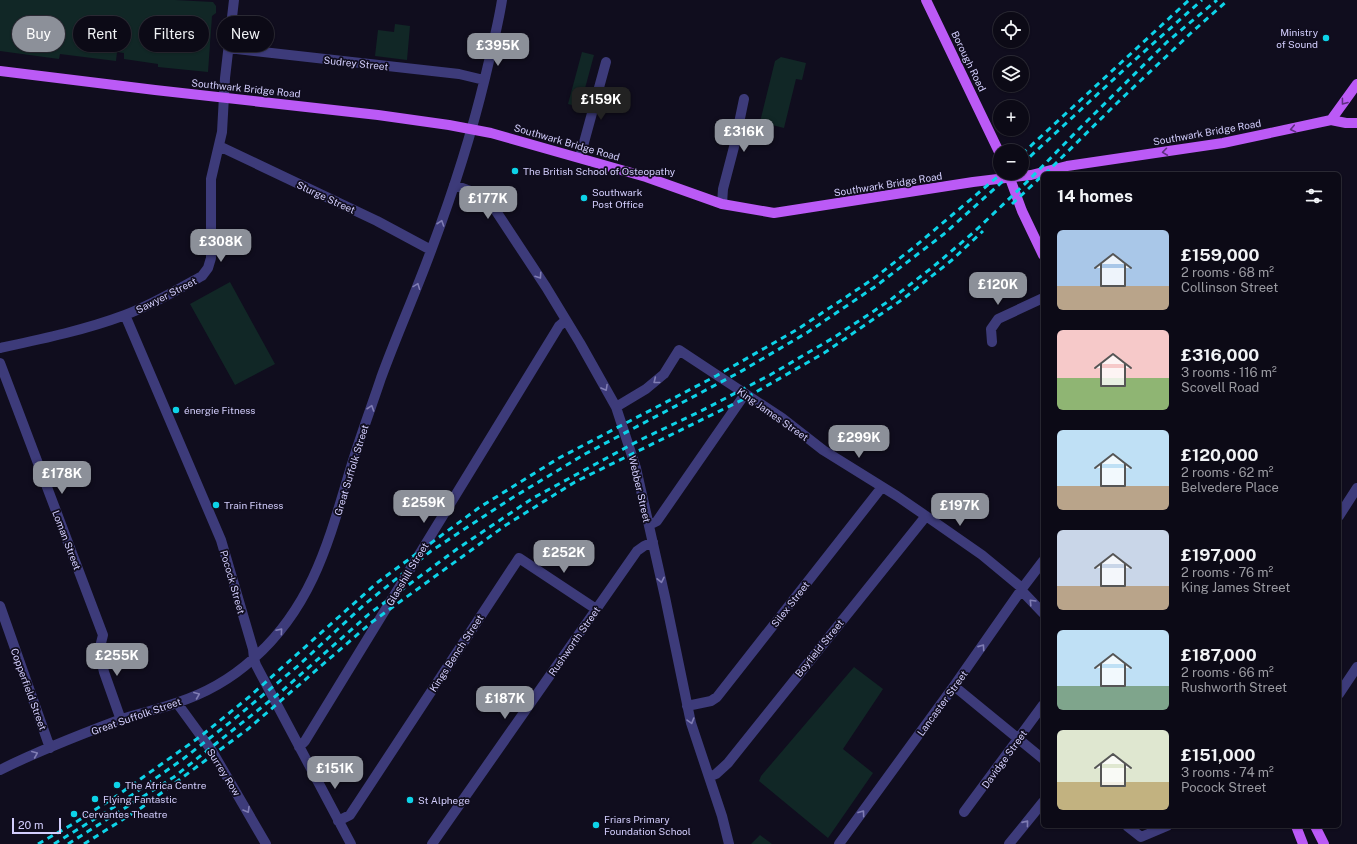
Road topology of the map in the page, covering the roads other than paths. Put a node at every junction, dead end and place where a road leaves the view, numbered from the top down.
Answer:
1 (234, 0) edge
2 (502, 0) edge
3 (926, 0) edge
4 (232, 16) edge
5 (228, 52) edge
6 (264, 52) edge
7 (606, 62) dead end
8 (0, 71) edge
9 (484, 80) junction
10 (1357, 84) edge
11 (224, 98) junction
12 (744, 99) dead end
13 (1331, 120) junction
14 (1357, 123) edge
15 (471, 129) junction
16 (995, 144) edge
17 (219, 146) junction
18 (580, 157) junction
19 (1041, 172) edge
20 (1043, 172) edge
21 (1029, 175) edge
22 (993, 177) edge
23 (1010, 180) edge
24 (454, 185) junction
25 (722, 204) junction
26 (431, 250) junction
27 (1041, 251) edge
28 (1041, 299) edge
29 (125, 315) junction
30 (566, 320) junction
31 (992, 342) dead end
32 (0, 348) edge
33 (0, 363) edge
34 (745, 394) junction
35 (616, 407) junction
36 (882, 487) junction
37 (1357, 488) edge
38 (1341, 513) edge
39 (926, 516) junction
40 (649, 525) junction
41 (653, 542) junction
42 (1041, 564) edge
43 (1022, 589) junction
44 (0, 606) edge
45 (596, 609) junction
46 (1041, 611) edge
47 (254, 659) junction
48 (1357, 667) edge
49 (954, 686) junction
50 (1341, 691) edge
51 (176, 703) junction
52 (687, 706) junction
53 (1041, 708) edge
54 (120, 720) junction
55 (1018, 739) junction
56 (299, 747) junction
57 (50, 748) junction
58 (1041, 757) edge
59 (0, 770) edge
60 (709, 777) junction
61 (1041, 804) edge
62 (964, 812) dead end
63 (338, 821) junction
64 (1130, 828) edge
65 (1162, 828) edge
66 (1297, 828) edge
67 (1316, 828) edge
68 (266, 844) edge
69 (351, 844) edge
70 (432, 844) edge
71 (730, 844) edge
72 (839, 844) edge
73 (1009, 844) edge
74 (1303, 844) edge
75 (1324, 844) edge

1 - 4 street, Sawyer Street
2 - 9 street, Great Suffolk Street
3 - 16 main road, Borough Road
5 - 11 street, Sawyer Street
6 - 9 street, Sudrey Street
7 - 18 street
8 - 11 main road, Southwark Bridge Road
9 - 15 street, Great Suffolk Street
10 -> 13 main road
11 - 15 main road, Southwark Bridge Road
11 - 17 street, Sawyer Street
12 - 25 street
13 - 14 main road, Southwark Bridge Road
13 -> 20 main road, Southwark Bridge Road
15 - 18 main road, Southwark Bridge Road
15 - 24 street, Great Suffolk Street
17 - 26 street, Sturge Street
17 - 29 street, Sawyer Street
18 - 25 main road, Southwark Bridge Road
19 -> 21 main road, Southwark Bridge Road
22 - 25 main road, Southwark Bridge Road
23 - 27 main road
26 -> 24 street, Great Suffolk Street
24 -> 30 street, Webber Street
47 -> 26 street, Great Suffolk Street
28 - 31 street
29 - 32 street, Sawyer Street
29 - 47 street, Pocock Street
30 -> 35 street, Webber Street
30 - 56 street, Glasshill Street
33 - 54 street, Loman Street
34 -> 35 street, King James Street
34 - 36 street, King James Street
34 - 40 street
35 - 40 street, Webber Street
36 - 39 street, King James Street
36 - 52 street, Silex Street
37 - 38 street
39 - 43 street, King James Street
39 - 60 street, Boyfield Street
40 - 41 street, Webber Street
41 - 45 street, Rushworth Street
41 -> 52 street, Webber Street
42 - 43 street, Lancaster Street
46 -> 43 street, King James Street
49 -> 43 street, Lancaster Street
44 - 57 street, Copperfield Street
45 - 63 street, Kings Bench Street
45 - 70 street, Rushworth Street
51 -> 47 street, Great Suffolk Street
47 - 56 street, Pocock Street
48 - 50 street
49 - 55 street
72 -> 49 street, Lancaster Street
51 - 54 street, Great Suffolk Street
51 -> 68 street, Surrey Row
52 -> 60 street, Webber Street
53 - 55 street, Davidge Street
54 - 57 street, Great Suffolk Street
55 - 58 street
55 - 62 street, Davidge Street
56 - 63 street, Pocock Street
59 -> 57 street, Great Suffolk Street
60 - 71 street, Webber Street
73 -> 61 street
63 - 69 street, Pocock Street
64 - 65 street
66 - 74 main road
67 - 75 main road

